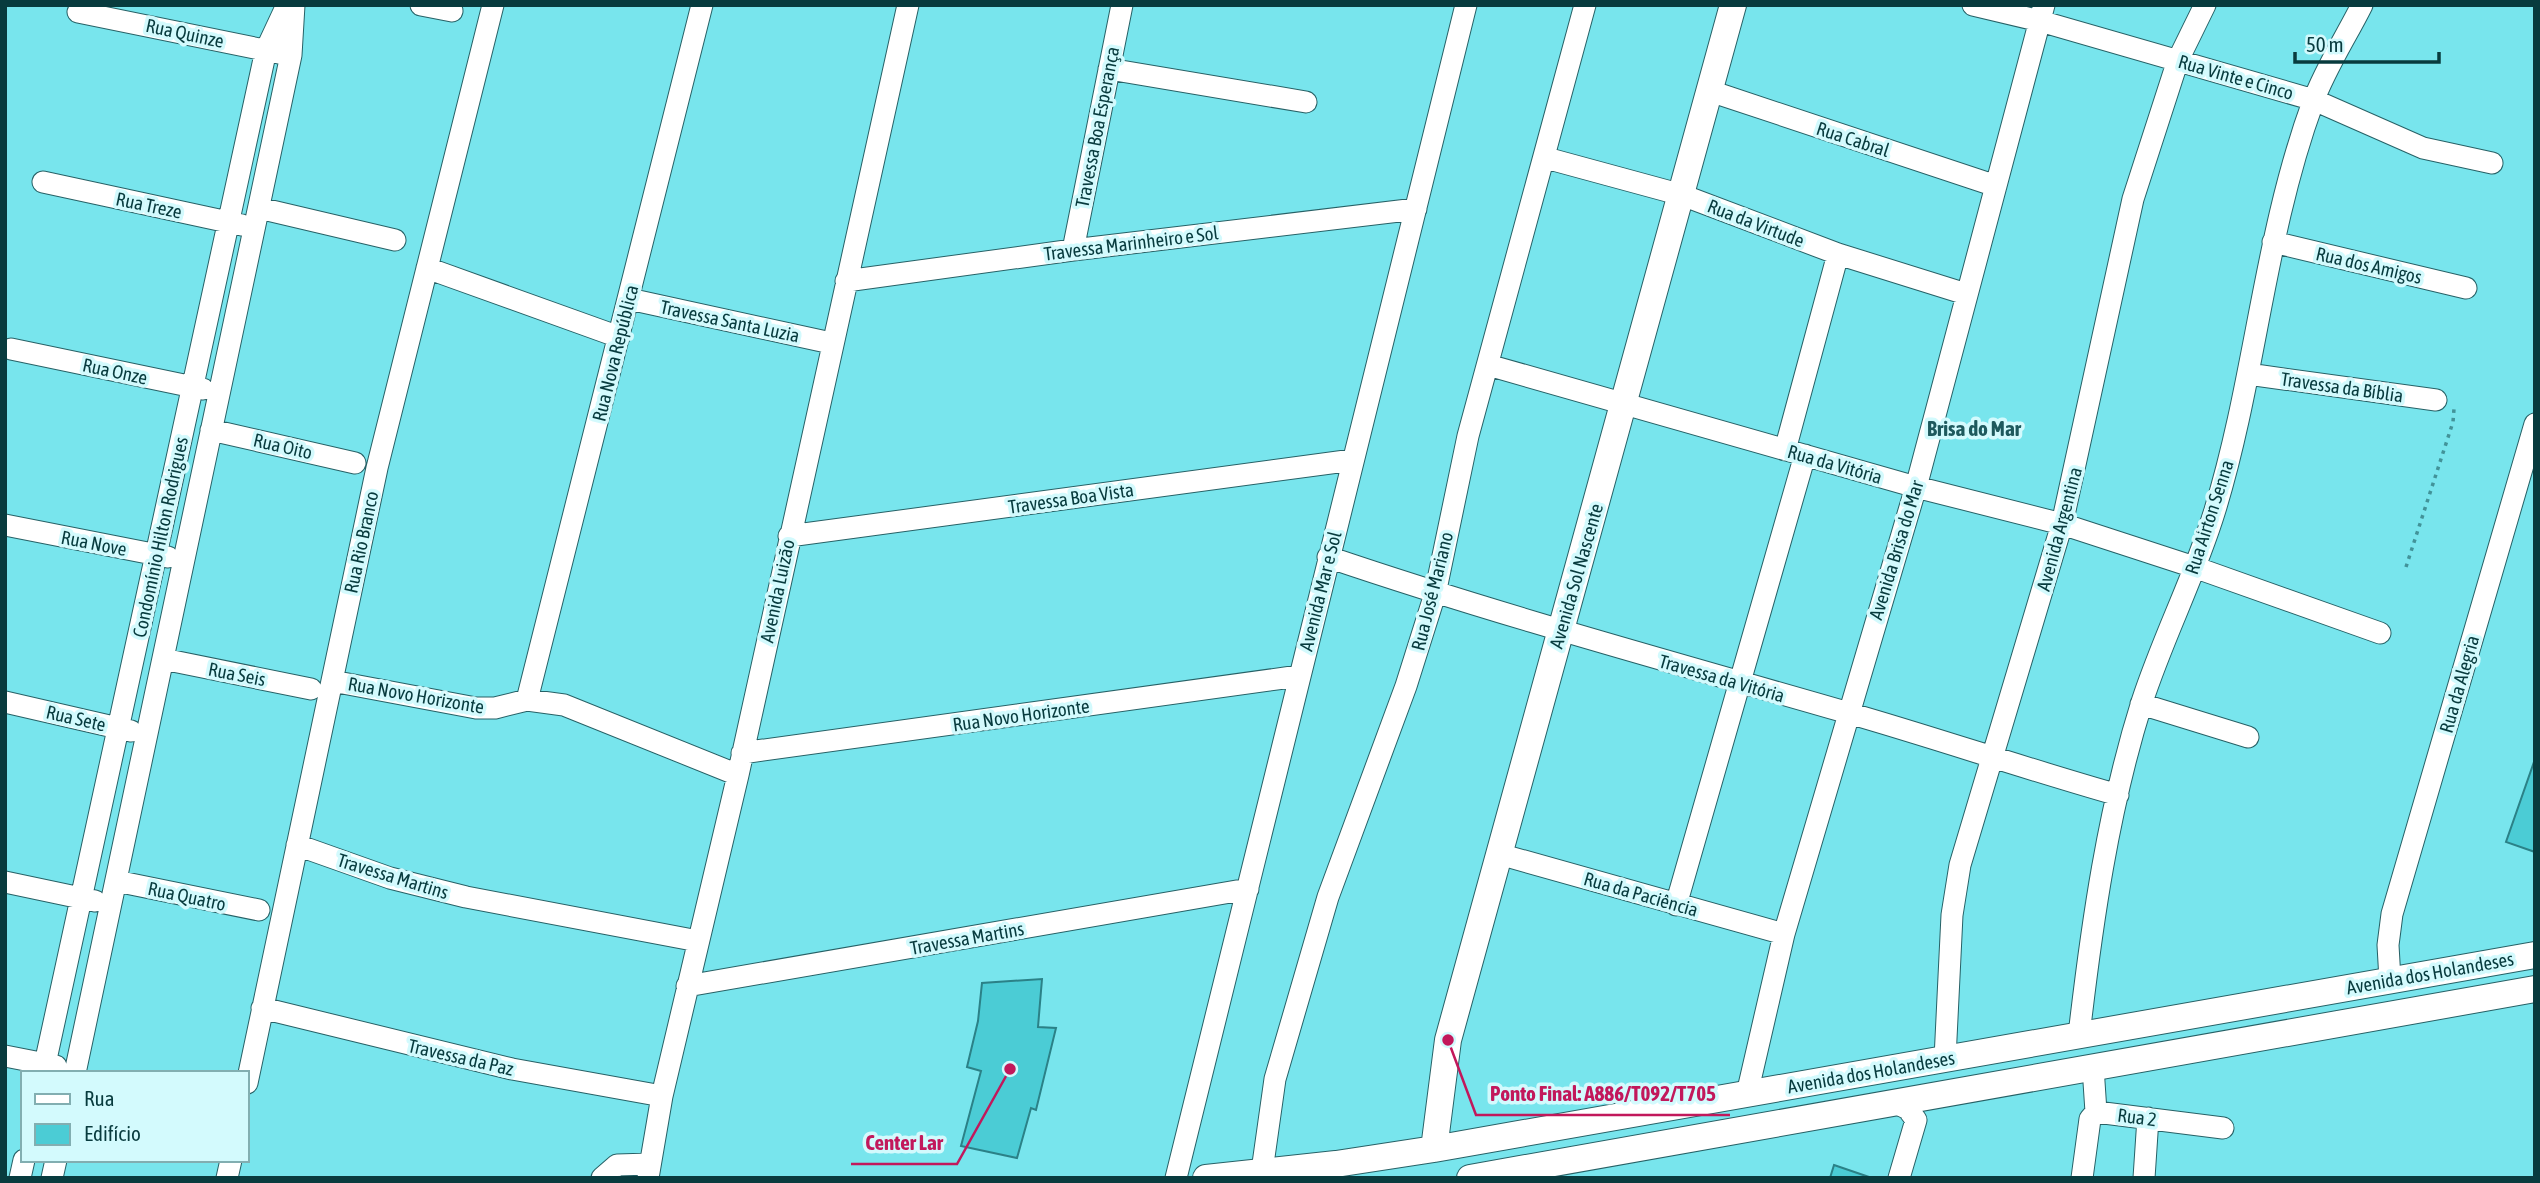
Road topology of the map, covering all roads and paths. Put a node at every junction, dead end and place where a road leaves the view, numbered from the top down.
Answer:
1 (287, 5) edge
2 (294, 5) edge
3 (421, 5) edge
4 (492, 5) edge
5 (702, 5) edge
6 (908, 5) edge
7 (1122, 5) edge
8 (1466, 5) edge
9 (1585, 5) edge
10 (1733, 5) edge
11 (1973, 5) edge
12 (2206, 5) edge
13 (2362, 5) edge
14 (452, 11) dead end
15 (78, 12) dead end
16 (2042, 13) edge
17 (266, 50) junction
18 (291, 55) junction
19 (2178, 60) junction
20 (1109, 69) junction
21 (1710, 92) junction
22 (2314, 100) junction
23 (1306, 102) dead end
24 (1546, 158) junction
25 (2492, 163) dead end
26 (43, 182) dead end
27 (1996, 186) junction
28 (1682, 195) junction
29 (1416, 209) junction
30 (257, 218) junction
31 (228, 222) junction
32 (395, 240) dead end
33 (2273, 242) junction
34 (1073, 250) junction
35 (1838, 254) junction
36 (427, 268) junction
37 (846, 281) junction
38 (2466, 288) dead end
39 (1966, 293) junction
40 (629, 299) junction
41 (619, 337) junction
42 (831, 343) junction
43 (11, 349) dead end
44 (1488, 365) junction
45 (2248, 374) junction
46 (192, 387) junction
47 (219, 393) junction
48 (2436, 400) joint
49 (1625, 406) junction
50 (2535, 424) edge
51 (211, 430) junction
52 (1795, 453) junction
53 (1353, 460) junction
54 (355, 463) dead end
55 (1916, 487) junction
56 (2062, 524) junction
57 (5, 525) edge
58 (789, 536) junction
59 (156, 555) junction
60 (1328, 557) junction
61 (184, 560) junction
62 (2194, 567) junction
63 (2406, 567) dead end
64 (1435, 594) junction
65 (1560, 632) junction
66 (2380, 633) dead end
67 (163, 659) junction
68 (1299, 676) junction
69 (332, 681) junction
70 (1738, 682) junction
71 (311, 689) dead end
72 (527, 700) junction
73 (5, 702) edge
74 (2141, 704) junction
75 (1847, 713) junction
76 (118, 728) junction
77 (147, 734) junction
78 (2248, 737) dead end
79 (742, 753) junction
80 (1994, 760) junction
81 (738, 775) junction
82 (2118, 795) junction
83 (297, 845) junction
84 (1499, 854) junction
85 (116, 881) junction
86 (5, 882) edge
87 (1248, 889) junction
88 (81, 898) junction
89 (110, 904) junction
90 (1676, 905) junction
91 (259, 911) dead end
92 (1784, 934) junction
93 (698, 941) junction
94 (2535, 955) edge
95 (2390, 980) junction
96 (687, 986) junction
97 (2535, 989) edge
98 (262, 1008) junction
99 (2080, 1035) junction
100 (5, 1056) edge
101 (1945, 1059) junction
102 (2093, 1067) junction
103 (44, 1068) edge
104 (67, 1071) edge
105 (75, 1071) edge
106 (248, 1078) edge
107 (1747, 1094) junction
108 (662, 1096) junction
109 (1894, 1102) junction
110 (2096, 1112) junction
111 (2148, 1118) junction
112 (2223, 1128) dead end
113 (1434, 1149) junction
114 (649, 1171) edge
115 (1262, 1171) junction
116 (1487, 1176) edge
117 (601, 1178) edge
118 (1176, 1178) edge
119 (1206, 1178) edge
120 (1899, 1178) edge
121 (2082, 1178) edge
122 (2144, 1178) edge

1 - 17 street, Condomínio Hilton Rodrigues
2 - 18 street, Condomínio Hilton Rodrigues
3 - 14 street
4 - 36 street, Rua Rio Branco
5 - 40 street, Rua Nova República
6 - 37 street, Avenida Luizão
7 - 20 street, Travessa Boa Esperança
8 - 29 street, Avenida Mar e Sol
9 - 24 street, Rua José Mariano
10 - 21 main road, Avenida Sol Nascente
11 - 16 street, Rua Vinte e Cinco
12 - 19 street, Avenida Argentina
13 - 22 street, Rua Airton Senna
15 - 17 street, Rua Quinze
16 - 19 street, Rua Vinte e Cinco
16 - 27 street, Avenida Brisa do Mar
17 - 18 street, Rua Quinze
17 - 31 street, Condomínio Hilton Rodrigues
18 - 30 street, Condomínio Hilton Rodrigues
19 - 22 street, Rua Vinte e Cinco
19 - 56 street, Avenida Argentina
20 - 23 street
20 - 34 street, Travessa Boa Esperança
21 - 27 street, Rua Cabral
21 - 28 main road, Avenida Sol Nascente
22 - 25 street, Rua Vinte e Cinco
22 - 33 street, Rua Airton Senna
24 - 28 street, Rua da Virtude
24 - 44 street, Rua José Mariano
26 - 31 street, Rua Treze
27 - 39 street, Avenida Brisa do Mar
28 - 35 street, Rua da Virtude
28 - 49 main road, Avenida Sol Nascente
29 - 34 street, Travessa Marinheiro e Sol
29 - 53 street, Avenida Mar e Sol
30 - 31 street, Rua Treze
30 - 32 street, Rua Treze
30 - 47 street, Condomínio Hilton Rodrigues
31 - 46 street, Condomínio Hilton Rodrigues
33 - 38 street, Rua dos Amigos
33 - 45 street, Rua Airton Senna
34 - 37 street, Travessa Marinheiro e Sol
35 - 39 street, Rua da Virtude
35 - 52 street
36 - 41 street
36 - 69 street, Rua Rio Branco
37 - 42 street, Avenida Luizão
39 - 55 street, Avenida Brisa do Mar
40 - 41 street, Rua Nova República
40 - 42 street, Travessa Santa Luzia
41 - 72 street, Rua Nova República
42 - 58 street, Avenida Luizão
43 - 46 street, Rua Onze
44 - 49 street, Rua da Vitória
44 - 64 street, Rua José Mariano
45 - 48 street, Travessa da Bíblia
45 - 62 street, Rua Airton Senna
46 - 47 street, Rua Onze
46 - 59 street, Condomínio Hilton Rodrigues
47 - 51 street, Condomínio Hilton Rodrigues
48 - 63 path
49 - 52 street, Rua da Vitória
49 - 65 main road, Avenida Sol Nascente
50 - 95 street, Rua da Alegria
51 - 54 street, Rua Oito
51 - 61 street, Condomínio Hilton Rodrigues
52 - 55 street, Rua da Vitória
52 - 70 street
53 - 58 street, Travessa Boa Vista
53 - 60 street, Avenida Mar e Sol
55 - 56 street, Rua da Vitória
55 - 75 street, Avenida Brisa do Mar
56 - 62 street, Rua da Vitória
56 - 80 street, Avenida Argentina
57 - 59 street, Rua Nove
58 - 79 street, Avenida Luizão
59 - 61 street, Rua Nove
59 - 76 street, Condomínio Hilton Rodrigues
60 - 64 street, Travessa da Vitória
60 - 68 street, Avenida Mar e Sol
61 - 67 street, Condomínio Hilton Rodrigues
62 - 66 street, Rua da Vitória
62 - 74 street, Rua Airton Senna
64 - 65 street, Travessa da Vitória
64 - 115 street, Rua José Mariano
65 - 70 street, Travessa da Vitória
65 - 84 main road, Avenida Sol Nascente
67 - 71 street, Rua Seis
67 - 77 street, Condomínio Hilton Rodrigues
68 - 79 street, Rua Novo Horizonte
68 - 87 street, Avenida Mar e Sol
69 - 72 street, Rua Novo Horizonte
69 - 83 street, Rua Rio Branco
70 - 75 street, Travessa da Vitória
70 - 90 street
72 - 81 street, Rua Novo Horizonte
73 - 76 street, Rua Sete
74 - 78 street
74 - 82 street, Rua Airton Senna
75 - 80 street, Travessa da Vitória
75 - 92 street, Avenida Brisa do Mar
76 - 77 street, Rua Sete
76 - 88 street, Condomínio Hilton Rodrigues
77 - 85 street, Condomínio Hilton Rodrigues
79 - 81 street, Avenida Luizão
80 - 82 street, Travessa da Vitória
80 - 101 street, Avenida Argentina
81 - 93 street, Avenida Luizão
82 - 99 street, Rua Airton Senna
83 - 93 street, Travessa Martins
83 - 98 street, Rua Rio Branco
84 - 90 street, Rua da Paciência
84 - 113 main road, Avenida Sol Nascente
85 - 89 street, Condomínio Hilton Rodrigues
85 - 91 street, Rua Quatro
86 - 88 street
87 - 96 street, Travessa Martins
87 - 118 street, Avenida Mar e Sol
88 - 89 street
88 - 103 street, Condomínio Hilton Rodrigues
89 - 105 street, Condomínio Hilton Rodrigues
90 - 92 street, Rua da Paciência
92 - 107 street, Avenida Brisa do Mar
93 - 96 street, Avenida Luizão
94 - 95 main road, Avenida dos Holandeses
95 - 99 main road, Avenida dos Holandeses
96 - 108 street, Avenida Luizão
97 - 102 main road, Avenida dos Holandeses
98 - 106 street, Rua Rio Branco
98 - 108 street, Travessa da Paz
99 - 101 main road, Avenida dos Holandeses
100 - 103 street
101 - 107 main road, Avenida dos Holandeses
102 - 109 main road, Avenida dos Holandeses
102 - 110 street, Rua 2
103 - 104 street
107 - 113 main road, Avenida dos Holandeses
108 - 114 street, Avenida Luizão
109 - 116 main road, Avenida dos Holandeses
109 - 120 street
110 - 111 street, Rua 2
110 - 121 street
111 - 112 street, Rua 2
111 - 122 street
113 - 115 main road, Avenida dos Holandeses
114 - 117 street
115 - 119 main road, Avenida dos Holandeses

